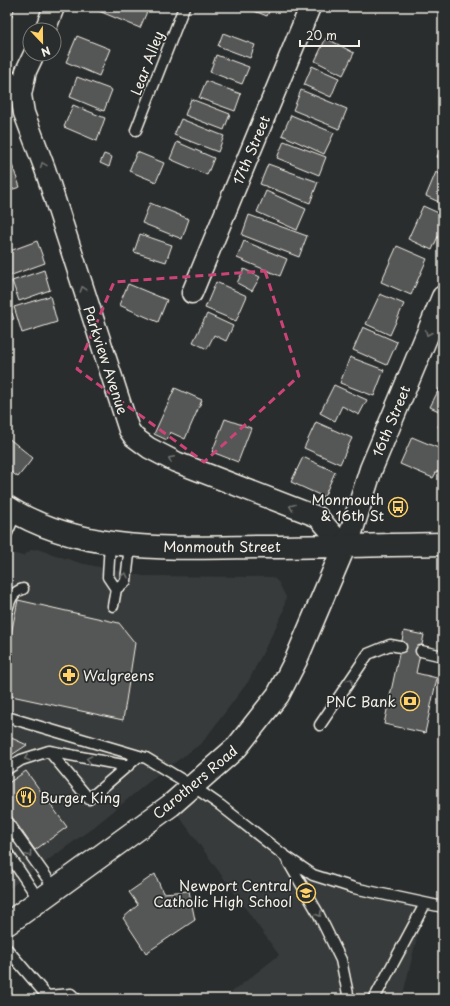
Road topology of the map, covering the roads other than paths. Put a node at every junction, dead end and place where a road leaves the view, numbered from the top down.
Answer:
1 (54, 7) edge
2 (184, 7) edge
3 (310, 7) edge
4 (48, 22) edge
5 (30, 62) edge
6 (7, 80) edge
7 (21, 95) junction
8 (136, 130) dead end
9 (192, 293) dead end
10 (443, 297) edge
11 (12, 510) edge
12 (7, 533) edge
13 (120, 544) junction
14 (443, 544) edge
15 (344, 547) junction
16 (23, 589) dead end
17 (116, 589) junction
18 (113, 606) dead end
19 (7, 610) edge
20 (401, 648) dead end
21 (421, 651) dead end
22 (443, 656) edge
23 (7, 717) edge
24 (320, 725) dead end
25 (49, 751) junction
26 (139, 756) junction
27 (128, 766) junction
28 (7, 769) edge
29 (194, 787) junction
30 (7, 822) edge
31 (7, 852) edge
32 (285, 856) junction
33 (47, 895) junction
34 (425, 904) junction
35 (443, 907) edge
36 (7, 924) edge
37 (7, 949) edge
38 (76, 999) edge
39 (349, 999) edge
40 (374, 999) edge

1 - 4 street
2 - 8 lane, Lear Alley
3 - 9 street, 17th Street
5 - 7 street, Parkview Avenue
6 - 7 street
15 -> 7 street, Parkview Avenue
10 -> 15 main road, 16th Street
11 - 12 lane
11 - 13 main road, Monmouth Street
13 - 15 main road, Monmouth Street
13 - 17 lane
17 -> 13 lane
14 - 15 main road, Monmouth Street
15 - 29 main road, Carothers Road
16 - 19 lane
17 - 18 lane
24 -> 20 lane
21 - 22 lane
23 - 26 lane
27 -> 25 lane
25 - 27 lane
25 -> 28 lane
26 - 27 lane
26 - 29 lane
29 - 32 lane
29 - 33 main road, Carothers Road
30 -> 33 lane
31 - 33 lane
32 - 34 lane
32 -> 39 lane
33 - 36 main road, Carothers Road
34 - 35 lane
34 - 40 lane
37 - 38 lane

